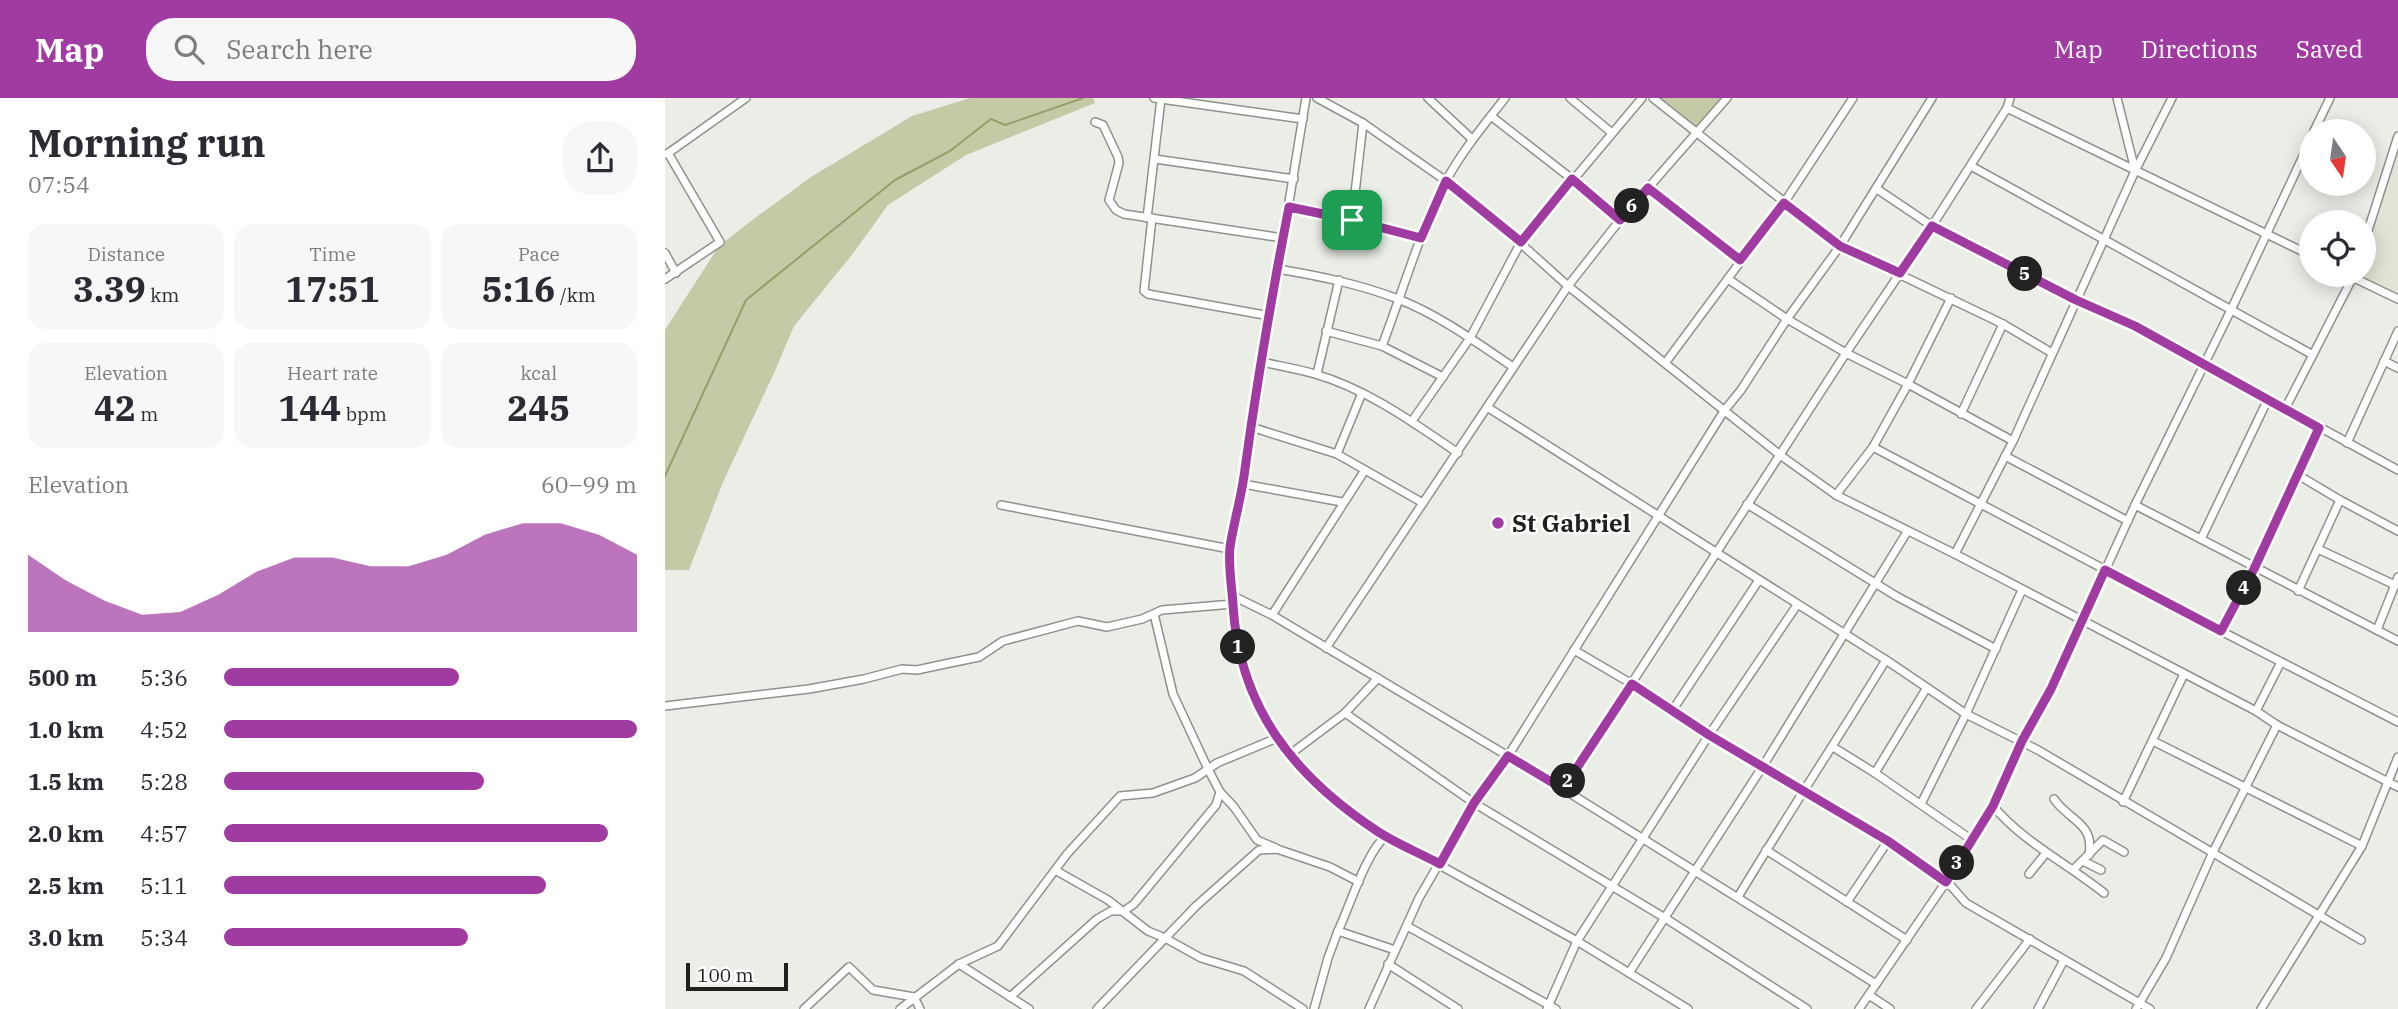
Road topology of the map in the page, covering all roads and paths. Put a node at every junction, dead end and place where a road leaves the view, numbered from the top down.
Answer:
1 (747, 98) edge
2 (1229, 98) edge
3 (1306, 98) edge
4 (1317, 98) edge
5 (1429, 98) edge
6 (1505, 98) edge
7 (1570, 98) edge
8 (1642, 98) edge
9 (1653, 98) edge
10 (1727, 98) edge
11 (1853, 98) edge
12 (1931, 98) edge
13 (2010, 98) edge
14 (2117, 98) edge
15 (2172, 98) edge
16 (2330, 98) edge
17 (1161, 99) edge
18 (1227, 108) junction
19 (2007, 108) junction
20 (1491, 116) junction
21 (1303, 119) junction
22 (2320, 119) edge
23 (1095, 122) dead end
24 (1363, 123) junction
25 (1696, 131) junction
26 (1612, 133) junction
27 (2398, 136) edge
28 (1472, 139) junction
29 (667, 154) edge
30 (1155, 159) junction
31 (2299, 165) edge
32 (1971, 166) junction
33 (2135, 171) junction
34 (1294, 178) junction
35 (1572, 179) junction
36 (1446, 181) junction
37 (1648, 188) junction
38 (1877, 189) junction
39 (1784, 203) junction
40 (1289, 207) junction
41 (2374, 210) edge
42 (1149, 218) junction
43 (1352, 220) junction
44 (1620, 220) junction
45 (1932, 226) junction
46 (2267, 233) junction
47 (1283, 238) junction
48 (1421, 238) junction
49 (2103, 240) junction
50 (1521, 242) junction
51 (1840, 246) junction
52 (2299, 249) edge
53 (665, 253) edge
54 (1740, 260) junction
55 (1278, 269) junction
56 (676, 273) junction
57 (1900, 273) junction
58 (665, 279) edge
59 (1728, 279) junction
60 (1339, 280) junction
61 (1568, 286) junction
62 (2347, 287) edge
63 (2374, 287) edge
64 (1951, 298) junction
65 (2398, 299) edge
66 (1399, 300) junction
67 (2076, 300) junction
68 (2231, 310) junction
69 (1270, 316) junction
70 (1787, 319) junction
71 (2003, 324) junction
72 (1326, 331) junction
73 (2398, 331) edge
74 (1470, 338) junction
75 (1382, 346) junction
76 (2052, 352) junction
77 (1846, 353) junction
78 (2313, 355) junction
79 (2384, 361) junction
80 (1262, 362) junction
81 (1666, 362) junction
82 (2203, 364) junction
83 (1513, 367) junction
84 (2398, 368) edge
85 (1317, 374) junction
86 (1443, 377) junction
87 (1908, 384) junction
88 (1362, 393) junction
89 (2267, 400) junction
90 (1487, 407) junction
91 (2285, 409) junction
92 (1724, 411) junction
93 (1961, 414) junction
94 (1412, 421) junction
95 (1251, 427) junction
96 (2319, 428) junction
97 (2013, 441) junction
98 (2347, 443) junction
99 (1873, 447) junction
100 (1458, 453) junction
101 (1337, 454) junction
102 (1780, 455) junction
103 (2005, 456) junction
104 (1364, 470) junction
105 (2398, 470) edge
106 (2298, 475) junction
107 (1243, 484) junction
108 (1836, 495) junction
109 (2340, 500) junction
110 (1342, 502) junction
111 (1423, 503) junction
112 (1747, 503) junction
113 (1981, 504) junction
114 (1001, 505) dead end
115 (2135, 505) junction
116 (1658, 516) junction
117 (2128, 521) junction
118 (1907, 531) junction
119 (2398, 531) edge
120 (2201, 540) junction
121 (1230, 549) junction
122 (2318, 549) junction
123 (1716, 552) junction
124 (1955, 554) junction
125 (2254, 569) junction
126 (2105, 570) junction
127 (1759, 580) junction
128 (2397, 581) edge
129 (1875, 583) junction
130 (2022, 590) junction
131 (2298, 591) junction
132 (1233, 600) junction
133 (1797, 605) junction
134 (1154, 614) junction
135 (1272, 615) junction
136 (2081, 619) junction
137 (2377, 630) junction
138 (2221, 631) junction
139 (1843, 634) junction
140 (2398, 641) edge
141 (1326, 648) junction
142 (1996, 649) junction
143 (1574, 650) junction
144 (1885, 660) junction
145 (2281, 662) junction
146 (2184, 674) junction
147 (1378, 678) junction
148 (1632, 684) junction
149 (1926, 689) junction
150 (665, 706) edge
151 (1672, 711) junction
152 (2256, 711) junction
153 (1345, 713) junction
154 (1966, 714) junction
155 (2398, 722) edge
156 (2277, 725) junction
157 (1709, 735) junction
158 (1277, 738) junction
159 (2022, 741) junction
160 (2153, 741) junction
161 (1833, 747) junction
162 (1289, 755) junction
163 (1508, 756) junction
164 (2398, 757) edge
165 (1763, 766) junction
166 (1207, 769) junction
167 (1875, 773) junction
168 (2387, 782) junction
169 (2247, 787) junction
170 (2398, 787) edge
171 (1563, 789) junction
172 (1803, 790) junction
173 (1220, 792) junction
174 (2054, 799) dead end
175 (2123, 802) junction
176 (1474, 803) junction
177 (1921, 804) junction
178 (1993, 806) junction
179 (1386, 836) junction
180 (1643, 840) junction
181 (1972, 840) junction
182 (1888, 841) junction
183 (2362, 846) junction
184 (1277, 849) junction
185 (1766, 850) junction
186 (2124, 852) dead end
187 (2046, 853) junction
188 (2212, 854) junction
189 (2086, 858) junction
190 (1440, 864) junction
191 (2074, 869) junction
192 (1055, 870) junction
193 (2101, 870) dead end
194 (1695, 872) junction
195 (2029, 874) dead end
196 (1946, 882) junction
197 (1359, 883) junction
198 (1613, 887) junction
199 (2104, 893) dead end
200 (1738, 897) junction
201 (1847, 902) junction
202 (1124, 911) junction
203 (2318, 916) junction
204 (1665, 918) junction
205 (1407, 926) junction
206 (1338, 931) junction
207 (1165, 938) junction
208 (2029, 939) junction
209 (1906, 940) junction
210 (2361, 940) dead end
211 (1577, 941) junction
212 (1395, 950) junction
213 (2064, 960) junction
214 (959, 964) junction
215 (1388, 964) junction
216 (1629, 973) junction
217 (1876, 984) junction
218 (1868, 995) junction
219 (914, 997) junction
220 (1010, 997) junction
221 (2137, 1006) edge
222 (1551, 1008) edge
223 (2042, 1008) edge
224 (804, 1009) edge
225 (900, 1009) edge
226 (920, 1009) edge
227 (1029, 1009) edge
228 (1097, 1009) edge
229 (1303, 1009) edge
230 (1314, 1009) edge
231 (1369, 1009) edge
232 (1458, 1009) edge
233 (1688, 1009) edge
234 (1807, 1009) edge
235 (1859, 1009) edge
236 (1890, 1009) edge
237 (1976, 1009) edge
238 (2150, 1009) edge
239 (2261, 1009) edge

1 - 29 street
2 - 18 street
3 - 21 street
4 - 24 street
5 - 28 street
6 - 20 street
7 - 26 street
8 - 26 street
9 - 25 street
10 - 25 street
11 - 39 street
12 - 38 street
13 - 19 street
14 - 33 street
15 - 33 street
16 - 22 street
17 - 18 street
17 - 30 street
18 - 21 street
19 - 32 street
19 - 33 street
20 - 28 street
20 - 35 street
21 - 34 street
23 - 42 street
24 - 36 street
24 - 43 street
25 - 37 street
25 - 39 street
26 - 35 street
27 - 41 street
28 - 36 street
29 - 56 street
30 - 34 street
30 - 42 street
31 - 46 street
32 - 45 street
32 - 49 street
33 - 46 street
33 - 49 street
34 - 40 street
35 - 44 street
35 - 50 street
36 - 48 street
36 - 50 street
37 - 44 street
37 - 54 street
38 - 45 street
38 - 51 street
39 - 51 street
39 - 54 street
40 - 43 street
40 - 47 street
42 - 47 street
42 - 69 street
43 - 48 street
44 - 61 street
45 - 57 street
45 - 67 street
46 - 52 street
46 - 68 street
47 - 55 street
48 - 66 street
49 - 67 street
49 - 68 street
50 - 61 street
50 - 74 street
51 - 57 street
51 - 70 street
53 - 56 street
54 - 59 street
55 - 60 street
55 - 69 street
56 - 58 street
57 - 64 street
57 - 77 street
59 - 70 street
59 - 81 street
60 - 66 street
60 - 72 street
61 - 81 street
61 - 83 street
62 - 78 street
63 - 65 street
64 - 71 street
64 - 87 street
66 - 74 street
66 - 75 street
67 - 76 street
67 - 82 street
68 - 78 street
68 - 82 street
69 - 80 street
70 - 77 street
70 - 92 street
71 - 76 street
71 - 93 street
72 - 75 street
72 - 85 street
73 - 79 street
74 - 83 street
74 - 86 street
75 - 86 street
76 - 97 street
77 - 87 street
77 - 102 street
78 - 91 street
79 - 84 street
79 - 98 street
80 - 85 street
80 - 95 street
81 - 92 street
82 - 89 street
82 - 115 street
83 - 90 street
85 - 88 street
86 - 94 street
87 - 93 street
87 - 99 street
88 - 94 street
88 - 101 street
89 - 91 street
89 - 120 street
90 - 100 street
90 - 116 street
91 - 96 street
92 - 102 street
92 - 116 street
93 - 97 street
94 - 100 street
95 - 101 street
95 - 107 street
96 - 98 street
96 - 106 street
97 - 103 street
98 - 105 street
99 - 108 street
99 - 113 street
100 - 111 street
101 - 104 street
102 - 108 street
102 - 112 street
103 - 113 street
103 - 117 street
104 - 110 street
104 - 111 street
106 - 109 street
106 - 125 street
107 - 110 street
107 - 121 street
108 - 118 street
109 - 119 street
109 - 122 street
110 - 135 street
111 - 141 street
112 - 123 street
112 - 129 street
113 - 124 street
113 - 126 street
114 - 121 street
115 - 117 street
115 - 120 street
116 - 123 street
116 - 143 street
117 - 126 street
118 - 124 street
118 - 129 street
120 - 125 street
121 - 132 street
122 - 128 street
122 - 131 street
123 - 127 street
123 - 148 street
124 - 130 street
125 - 131 street
125 - 138 street
126 - 136 street
126 - 138 street
127 - 133 street
127 - 151 street
128 - 137 street
129 - 139 street
129 - 142 street
130 - 136 street
130 - 142 street
131 - 137 street
132 - 134 street
132 - 135 street
132 - 158 street
133 - 139 street
133 - 157 street
134 - 150 street
134 - 166 street
135 - 141 street
136 - 146 street
136 - 159 street
137 - 140 street
138 - 145 street
139 - 144 street
139 - 165 street
141 - 147 street
142 - 154 street
143 - 148 street
143 - 163 street
144 - 149 street
144 - 161 street
145 - 152 street
145 - 155 street
146 - 152 street
146 - 160 street
147 - 153 street
147 - 163 street
148 - 151 street
148 - 171 street
149 - 154 street
149 - 167 street
151 - 157 street
152 - 156 street
153 - 162 street
153 - 176 street
154 - 159 street
154 - 177 street
156 - 168 street
156 - 169 street
157 - 165 street
157 - 180 street
158 - 162 street
158 - 166 street
159 - 175 street
159 - 178 street
160 - 169 street
160 - 175 street
161 - 167 street
161 - 172 street
162 - 179 street
163 - 171 street
163 - 176 street
164 - 168 street
165 - 172 street
165 - 194 street
166 - 173 street
166 - 192 street
167 - 177 street
168 - 170 street
168 - 183 street
169 - 183 street
169 - 188 street
171 - 180 street
172 - 182 street
172 - 185 street
173 - 184 street
173 - 202 street
174 - 189 street
175 - 188 street
176 - 190 street
176 - 198 street
177 - 181 street
178 - 181 street
178 - 187 street
179 - 190 street
179 - 197 street
180 - 194 street
180 - 198 street
181 - 196 street
182 - 196 street
182 - 201 street
183 - 203 street
184 - 197 street
184 - 207 street
185 - 200 street
185 - 201 street
186 - 189 street
187 - 191 street
187 - 195 street
188 - 203 street
188 - 221 street
189 - 191 street
189 - 193 street
190 - 205 street
190 - 211 street
191 - 199 street
192 - 202 street
192 - 214 street
194 - 200 street
194 - 204 street
196 - 208 street
196 - 209 street
197 - 206 street
198 - 204 street
198 - 211 street
200 - 217 street
201 - 209 street
202 - 207 street
202 - 220 street
203 - 210 street
203 - 239 street
204 - 216 street
204 - 234 street
205 - 212 street
205 - 222 street
206 - 212 street
206 - 230 street
207 - 228 street
207 - 229 street
208 - 213 street
208 - 237 street
209 - 217 street
211 - 216 street
211 - 222 street
212 - 215 street
213 - 221 street
213 - 223 street
214 - 219 street
214 - 220 street
215 - 231 street
215 - 232 street
216 - 233 street
217 - 218 street
218 - 235 street
218 - 236 street
219 - 224 street
219 - 225 street
219 - 226 street
220 - 227 street
221 - 238 street

